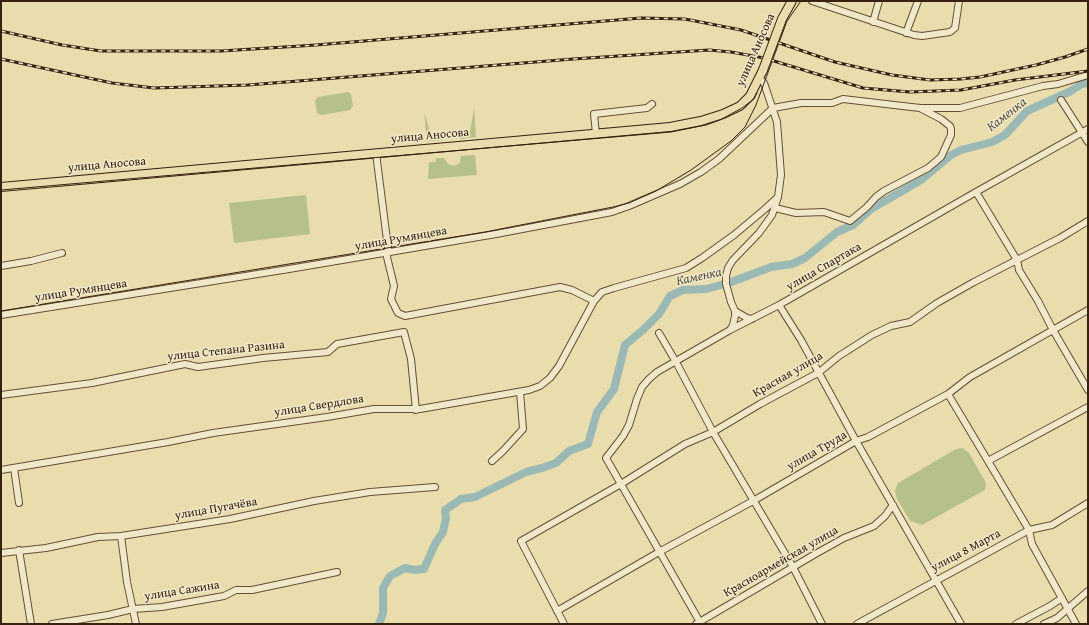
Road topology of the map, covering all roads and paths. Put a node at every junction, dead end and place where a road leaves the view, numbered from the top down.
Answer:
1 (792, 1) edge
2 (812, 1) edge
3 (879, 1) edge
4 (918, 1) edge
5 (959, 1) edge
6 (873, 22) junction
7 (906, 33) junction
8 (1088, 75) edge
9 (759, 78) junction
10 (1061, 100) dead end
11 (652, 104) dead end
12 (773, 108) junction
13 (920, 108) junction
14 (1085, 130) edge
15 (596, 134) junction
16 (1088, 142) edge
17 (376, 154) junction
18 (1, 187) edge
19 (976, 192) junction
20 (778, 197) junction
21 (775, 208) junction
22 (1088, 221) edge
23 (388, 252) junction
24 (62, 253) dead end
25 (1017, 260) junction
26 (1, 266) edge
27 (594, 301) junction
28 (779, 306) junction
29 (1088, 310) edge
30 (735, 311) junction
31 (1, 315) edge
32 (752, 319) junction
33 (730, 330) junction
34 (1053, 330) junction
35 (659, 333) dead end
36 (676, 362) junction
37 (818, 373) junction
38 (1088, 390) edge
39 (520, 392) junction
40 (948, 394) junction
41 (1, 395) edge
42 (1088, 407) edge
43 (416, 410) junction
44 (713, 432) junction
45 (856, 442) junction
46 (492, 461) dead end
47 (988, 461) junction
48 (14, 468) junction
49 (1, 470) edge
50 (621, 484) junction
51 (436, 487) dead end
52 (753, 500) junction
53 (19, 503) dead end
54 (1088, 503) edge
55 (893, 505) junction
56 (1029, 530) junction
57 (121, 536) junction
58 (19, 550) junction
59 (659, 552) junction
60 (1, 553) edge
61 (793, 567) junction
62 (337, 572) dead end
63 (936, 580) junction
64 (1088, 591) edge
65 (1062, 598) junction
66 (133, 609) junction
67 (1068, 609) junction
68 (557, 611) junction
69 (699, 623) edge
70 (31, 624) edge
71 (52, 624) edge
72 (136, 624) edge
73 (564, 624) edge
74 (822, 624) edge
75 (857, 624) edge
76 (960, 624) edge
77 (1016, 624) edge
78 (1044, 624) edge
79 (1076, 624) edge

1 - 9 main road, улица Аносова, bridge
2 - 6 street
3 - 6 street
4 - 7 street
5 - 7 street
6 - 7 street
8 - 13 street
9 - 12 street
9 - 15 main road, улица Аносова
10 - 14 street
11 - 15 street
12 - 13 street
12 - 20 street
12 - 23 street, улица Румянцева
13 - 21 street
14 - 16 street
14 - 19 street, улица Спартака
15 - 17 main road, улица Аносова
17 - 18 main road, улица Аносова
17 - 23 street
19 - 25 street
19 - 28 street, улица Спартака
20 - 21 street
20 - 27 street
21 - 30 street
22 - 25 street, Красная улица
23 - 27 street
23 - 31 street, улица Румянцева
24 - 26 street
25 - 34 street
25 - 37 street, Красная улица
27 - 39 street, улица Свердлова
28 - 32 street, улица Спартака
28 - 37 street
29 - 34 street, улица Труда
30 - 32 street
30 - 33 street
32 - 33 street, улица Спартака
33 - 36 street, улица Спартака
34 - 38 street
34 - 40 street, улица Труда
35 - 36 street
36 - 44 street
36 - 50 street, улица Спартака
37 - 44 street, Красная улица
37 - 45 street
39 - 43 street, улица Свердлова
39 - 46 street
40 - 45 street, улица Труда
40 - 47 street
41 - 43 street, улица Степана Разина
42 - 47 street
43 - 48 street, улица Свердлова
44 - 50 street, Красная улица
44 - 52 street
45 - 52 street, улица Труда
45 - 55 street
47 - 56 street
48 - 49 street, улица Свердлова
48 - 53 street
50 - 59 street
50 - 68 street, Красная улица
51 - 57 street, улица Пугачёва
52 - 59 street, улица Труда
52 - 61 street
54 - 56 street, улица 8 Марта
55 - 61 street, Красноармейская улица
55 - 63 street
56 - 63 street, улица 8 Марта
56 - 65 street
57 - 58 street, улица Пугачёва
57 - 66 street
58 - 60 street, улица Пугачёва
58 - 70 street
59 - 68 street, улица Труда
59 - 69 street
61 - 69 street, Красноармейская улица
61 - 74 street
62 - 66 street, улица Сажина
63 - 75 street, улица 8 Марта
63 - 76 street
64 - 67 street
65 - 67 street
65 - 77 street
66 - 71 street, улица Сажина
66 - 72 street
67 - 78 street
67 - 79 street
68 - 73 street

